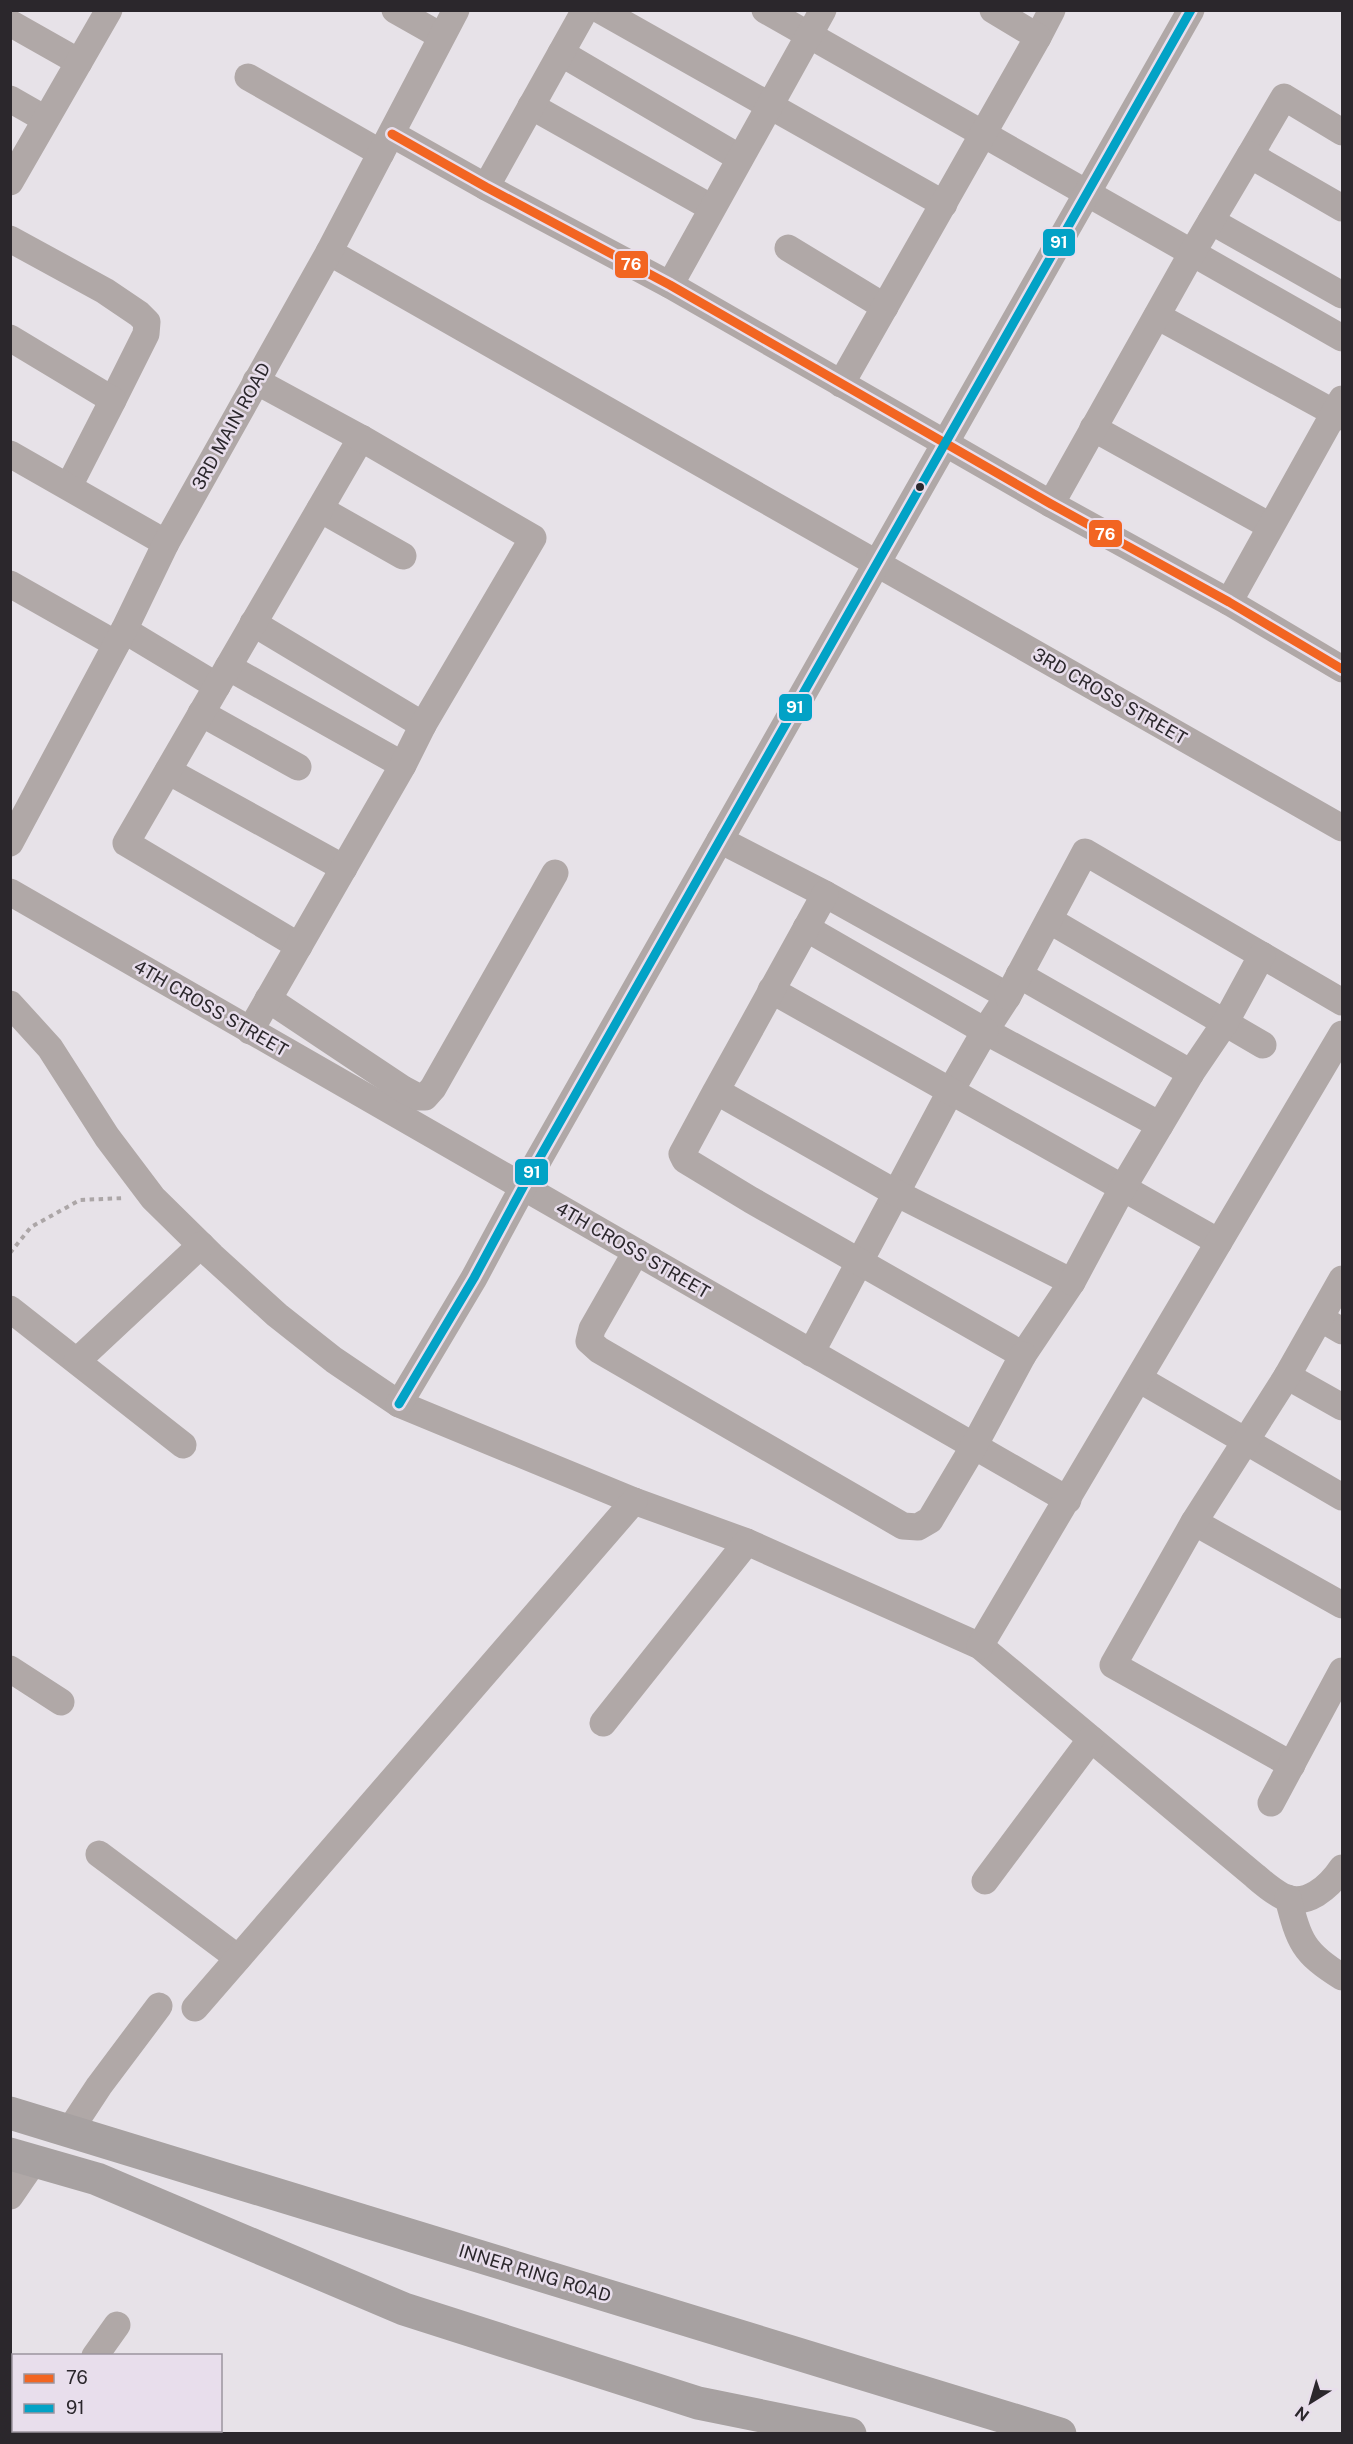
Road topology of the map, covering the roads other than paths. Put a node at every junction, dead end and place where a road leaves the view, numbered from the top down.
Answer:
1 (109, 10) edge
2 (395, 10) edge
3 (456, 10) edge
4 (585, 10) edge
5 (600, 10) edge
6 (765, 10) edge
7 (823, 10) edge
8 (993, 10) edge
9 (1052, 10) edge
10 (1191, 10) edge
11 (10, 23) edge
12 (441, 36) junction
13 (809, 36) junction
14 (1038, 38) junction
15 (561, 53) junction
16 (79, 62) junction
17 (248, 77) dead end
18 (10, 99) edge
19 (531, 106) junction
20 (769, 107) junction
21 (45, 119) junction
22 (1342, 132) edge
23 (983, 134) junction
24 (387, 143) junction
25 (1250, 155) junction
26 (740, 158) junction
27 (10, 182) edge
28 (486, 187) junction
29 (1088, 194) junction
30 (944, 204) junction
31 (712, 208) junction
32 (1342, 208) edge
33 (1211, 221) junction
34 (10, 239) edge
35 (788, 248) dead end
36 (329, 252) junction
37 (1192, 252) junction
38 (670, 285) junction
39 (1342, 295) edge
40 (885, 308) junction
41 (1157, 316) junction
42 (10, 338) edge
43 (1342, 338) edge
44 (256, 381) junction
45 (841, 384) junction
46 (113, 400) junction
47 (1340, 410) edge
48 (1093, 428) junction
49 (361, 438) junction
50 (945, 443) junction
51 (10, 454) edge
52 (69, 486) junction
53 (1051, 504) junction
54 (320, 509) junction
55 (1270, 526) junction
56 (165, 543) junction
57 (403, 556) dead end
58 (877, 564) junction
59 (13, 591) edge
60 (1229, 602) junction
61 (254, 623) junction
62 (120, 637) junction
63 (1342, 669) edge
64 (222, 677) junction
65 (201, 713) junction
66 (423, 725) junction
67 (403, 765) junction
68 (298, 767) dead end
69 (168, 771) junction
70 (1342, 828) edge
71 (720, 840) junction
72 (10, 843) edge
73 (344, 868) junction
74 (555, 873) dead end
75 (10, 892) edge
76 (825, 894) junction
77 (1049, 920) junction
78 (806, 928) junction
79 (299, 946) junction
80 (1262, 955) junction
81 (1014, 986) junction
82 (771, 990) junction
83 (268, 999) junction
84 (1342, 1002) edge
85 (10, 1004) edge
86 (1225, 1023) junction
87 (250, 1030) junction
88 (985, 1031) junction
89 (1342, 1034) edge
90 (1263, 1045) dead end
91 (1191, 1073) junction
92 (716, 1091) junction
93 (950, 1092) junction
94 (1160, 1125) junction
95 (523, 1187) junction
96 (1122, 1189) junction
97 (896, 1193) junction
98 (1220, 1242) junction
99 (201, 1245) junction
100 (636, 1252) junction
101 (861, 1262) junction
102 (1342, 1279) edge
103 (1072, 1282) junction
104 (10, 1310) edge
105 (1331, 1324) edge
106 (811, 1353) junction
107 (1023, 1355) junction
108 (77, 1361) junction
109 (1287, 1376) junction
110 (1139, 1379) junction
111 (399, 1404) junction
112 (1342, 1407) edge
113 (1244, 1440) junction
114 (183, 1445) dead end
115 (974, 1446) junction
116 (1342, 1497) edge
117 (1068, 1500) junction
118 (634, 1501) junction
119 (1194, 1521) junction
120 (747, 1542) junction
121 (1342, 1605) edge
122 (980, 1647) junction
123 (10, 1669) edge
124 (1342, 1671) edge
125 (61, 1702) dead end
126 (603, 1723) dead end
127 (1091, 1739) junction
128 (1292, 1765) junction
129 (1271, 1803) dead end
130 (99, 1854) dead end
131 (1342, 1868) edge
132 (985, 1881) dead end
133 (1288, 1898) junction
134 (238, 1958) junction
135 (1342, 1977) edge
136 (159, 2006) dead end
137 (195, 2008) dead end
138 (10, 2113) edge
139 (70, 2130) junction
140 (22, 2158) edge
141 (10, 2196) edge
142 (117, 2325) dead end
143 (96, 2354) edge
144 (850, 2433) edge
145 (1060, 2433) edge

1 - 16 street
2 - 12 street
3 - 12 street, 3RD MAIN ROAD
4 - 15 street
5 - 20 street
6 - 13 street
7 - 13 street
8 - 14 street
9 - 14 street
10 - 29 street
11 - 16 street
12 - 24 street, 3RD MAIN ROAD
13 - 20 street
13 - 23 street
14 - 23 street
15 - 19 street
15 - 26 street
16 - 21 street
17 - 24 street
18 - 21 street
19 - 28 street
19 - 31 street
20 - 26 street
20 - 30 street
21 - 27 street
22 - 25 street
23 - 29 street
23 - 30 street
24 - 28 street
24 - 36 street, 3RD MAIN ROAD
25 - 32 street
25 - 33 street
26 - 31 street
28 - 38 street
29 - 37 street
29 - 50 street
30 - 40 street
31 - 38 street
33 - 37 street
33 - 39 street
34 - 46 street
35 - 40 street
36 - 44 street, 3RD MAIN ROAD
36 - 58 street, 3RD CROSS STREET
37 - 41 street
37 - 43 street
38 - 45 street
40 - 45 street
41 - 47 street
41 - 48 street
42 - 46 street
44 - 49 street
44 - 56 street, 3RD MAIN ROAD
45 - 50 street
46 - 52 street
47 - 55 street
48 - 53 street
48 - 55 street
49 - 54 street
49 - 66 street
50 - 53 street
50 - 58 street
51 - 52 street
52 - 56 street
53 - 60 street
54 - 57 street
54 - 61 street
55 - 60 street
56 - 62 street, 3RD MAIN ROAD
58 - 70 street, 3RD CROSS STREET
58 - 71 street
59 - 62 street
60 - 63 street
61 - 64 street
61 - 66 street
62 - 64 street
62 - 72 street, 3RD MAIN ROAD
64 - 65 street
64 - 67 street
65 - 68 street
65 - 69 street
66 - 67 street
67 - 73 street
69 - 73 street
69 - 79 street
71 - 76 street
71 - 95 street
73 - 79 street
74 - 83 street
75 - 87 street, 4TH CROSS STREET
76 - 78 street
76 - 81 street
77 - 80 street
77 - 81 street
77 - 86 street
78 - 82 street
78 - 88 street
79 - 83 street
80 - 84 street
80 - 86 street
81 - 88 street
81 - 91 street
82 - 92 street
82 - 93 street
83 - 87 street
85 - 99 street
86 - 90 street
86 - 91 street
87 - 95 street, 4TH CROSS STREET
88 - 93 street
88 - 94 street
89 - 98 street
91 - 94 street
92 - 97 street
92 - 101 street
93 - 96 street
93 - 97 street
94 - 96 street
95 - 100 street, 4TH CROSS STREET
95 - 111 street
96 - 98 street
96 - 103 street
97 - 101 street
97 - 103 street
98 - 110 street
99 - 108 street
99 - 111 street
100 - 106 street, 4TH CROSS STREET
100 - 115 street
101 - 106 street
101 - 107 street
102 - 105 street
103 - 107 street
104 - 108 street
105 - 109 street
106 - 115 street, 4TH CROSS STREET
107 - 115 street
108 - 114 street
109 - 112 street
109 - 113 street
110 - 113 street
110 - 117 street
111 - 118 street
113 - 116 street
113 - 119 street
115 - 117 street, 4TH CROSS STREET
117 - 122 street
118 - 120 street
118 - 134 street
119 - 121 street
119 - 128 street
120 - 122 street
120 - 126 street
122 - 127 street
123 - 125 street
124 - 128 street
127 - 132 street
127 - 133 street
128 - 129 street
130 - 134 street
131 - 133 street
133 - 135 street
134 - 137 street
136 - 139 street
138 - 139 main road, INNER RING ROAD
139 - 145 main road, INNER RING ROAD
140 - 141 street
140 - 144 main road
142 - 143 street

